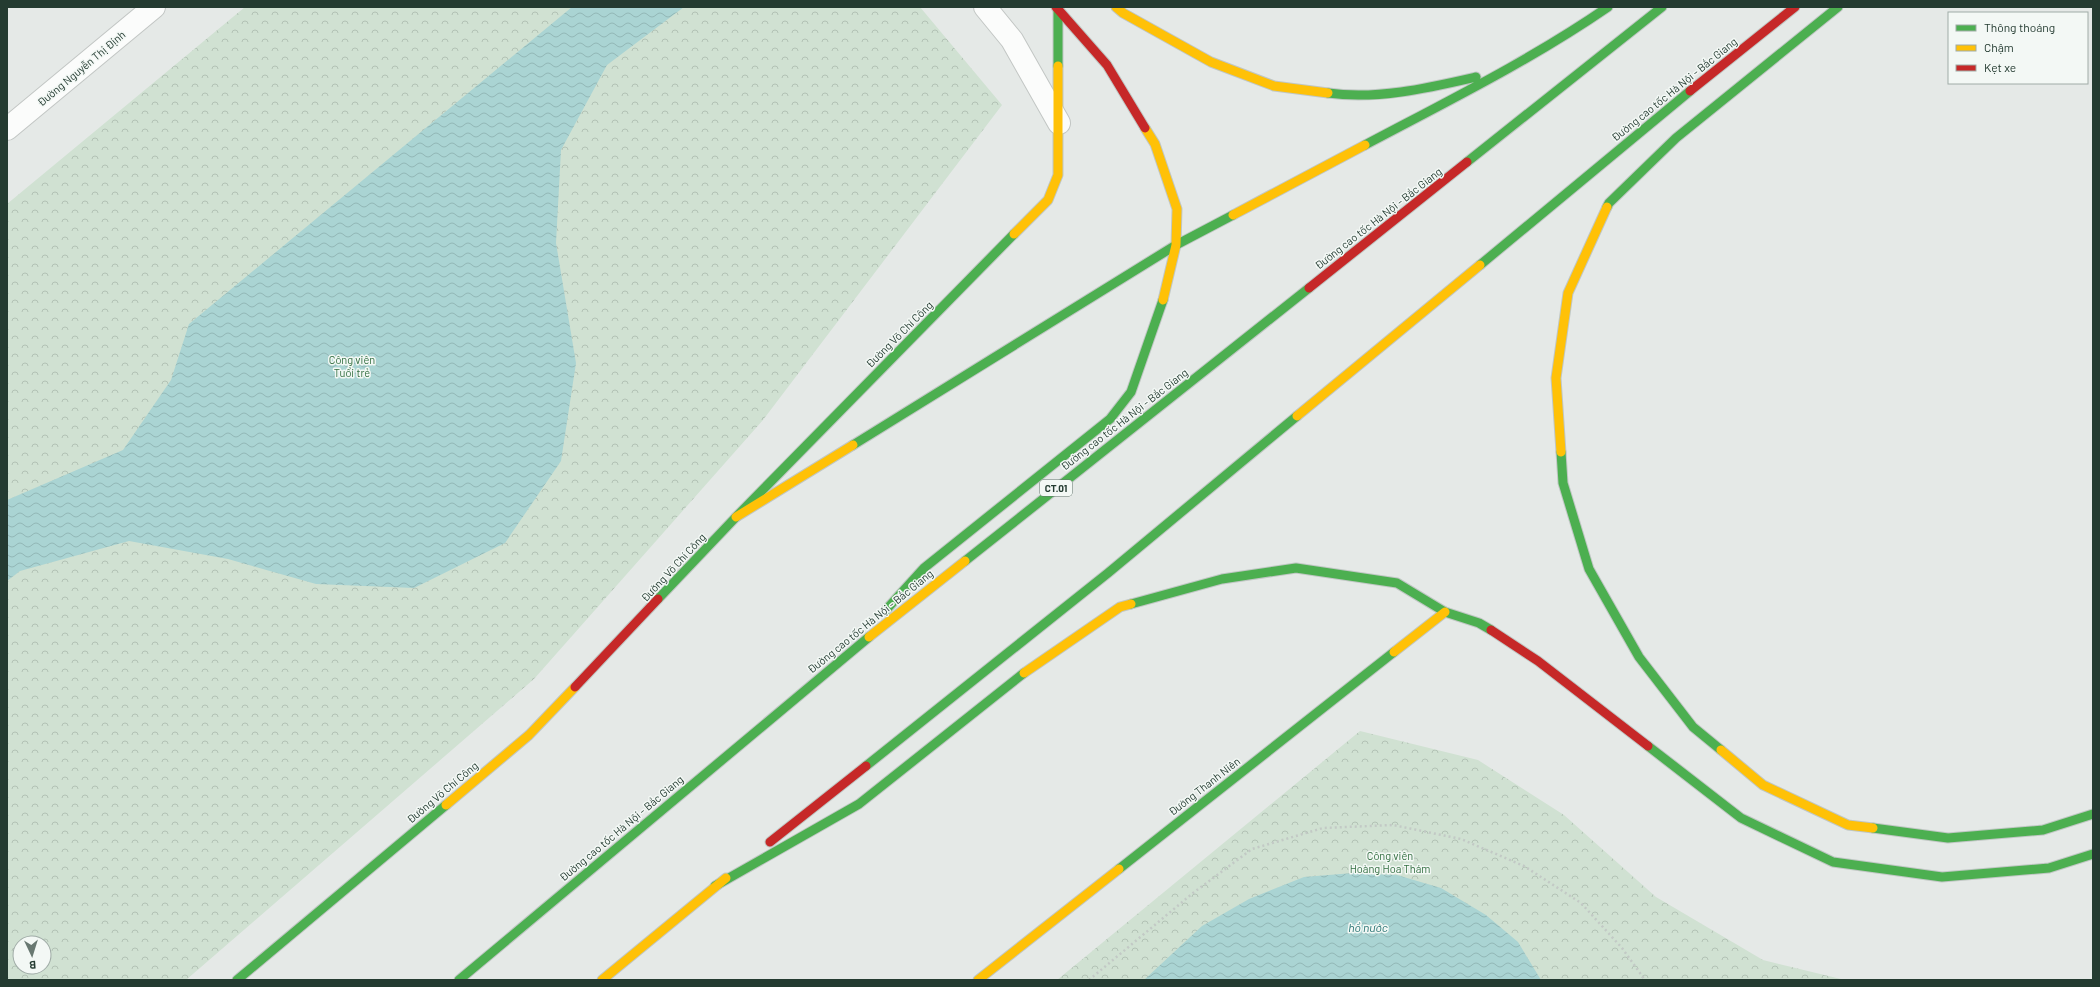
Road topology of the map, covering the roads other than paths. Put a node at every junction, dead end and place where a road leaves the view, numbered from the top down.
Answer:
1 (154, 7) edge
2 (985, 7) edge
3 (1116, 7) edge
4 (1608, 7) edge
5 (1662, 7) edge
6 (1795, 7) edge
7 (1838, 7) edge
8 (1057, 8) edge
9 (1507, 70) junction
10 (1059, 123) junction
11 (7, 129) edge
12 (1176, 245) junction
13 (736, 517) junction
14 (1445, 612) junction
15 (837, 663) junction
16 (2093, 814) edge
17 (2093, 854) edge
18 (715, 886) junction
19 (237, 980) edge
20 (459, 980) edge
21 (602, 980) edge
22 (978, 980) edge

1 - 11 street, Đường Nguyễn Thị Định
2 - 10 street
3 - 9 main road
4 - 9 main road
5 - 15 main road, Đường cao tốc Hà Nội - Bắc Giang / CT.01
6 - 18 main road, Đường cao tốc Hà Nội - Bắc Giang
7 - 16 main road
8 - 10 main road, Đường Võ Chí Công
8 - 12 main road
9 - 12 main road
10 - 13 main road, Đường Võ Chí Công
12 - 13 main road
12 - 15 main road
13 - 19 main road, Đường Võ Chí Công
14 - 17 main road
14 - 18 main road
14 - 22 main road, Đường Thanh Niên
15 - 20 main road, Đường cao tốc Hà Nội - Bắc Giang / CT.01
18 - 21 main road, Đường cao tốc Hà Nội - Bắc Giang

